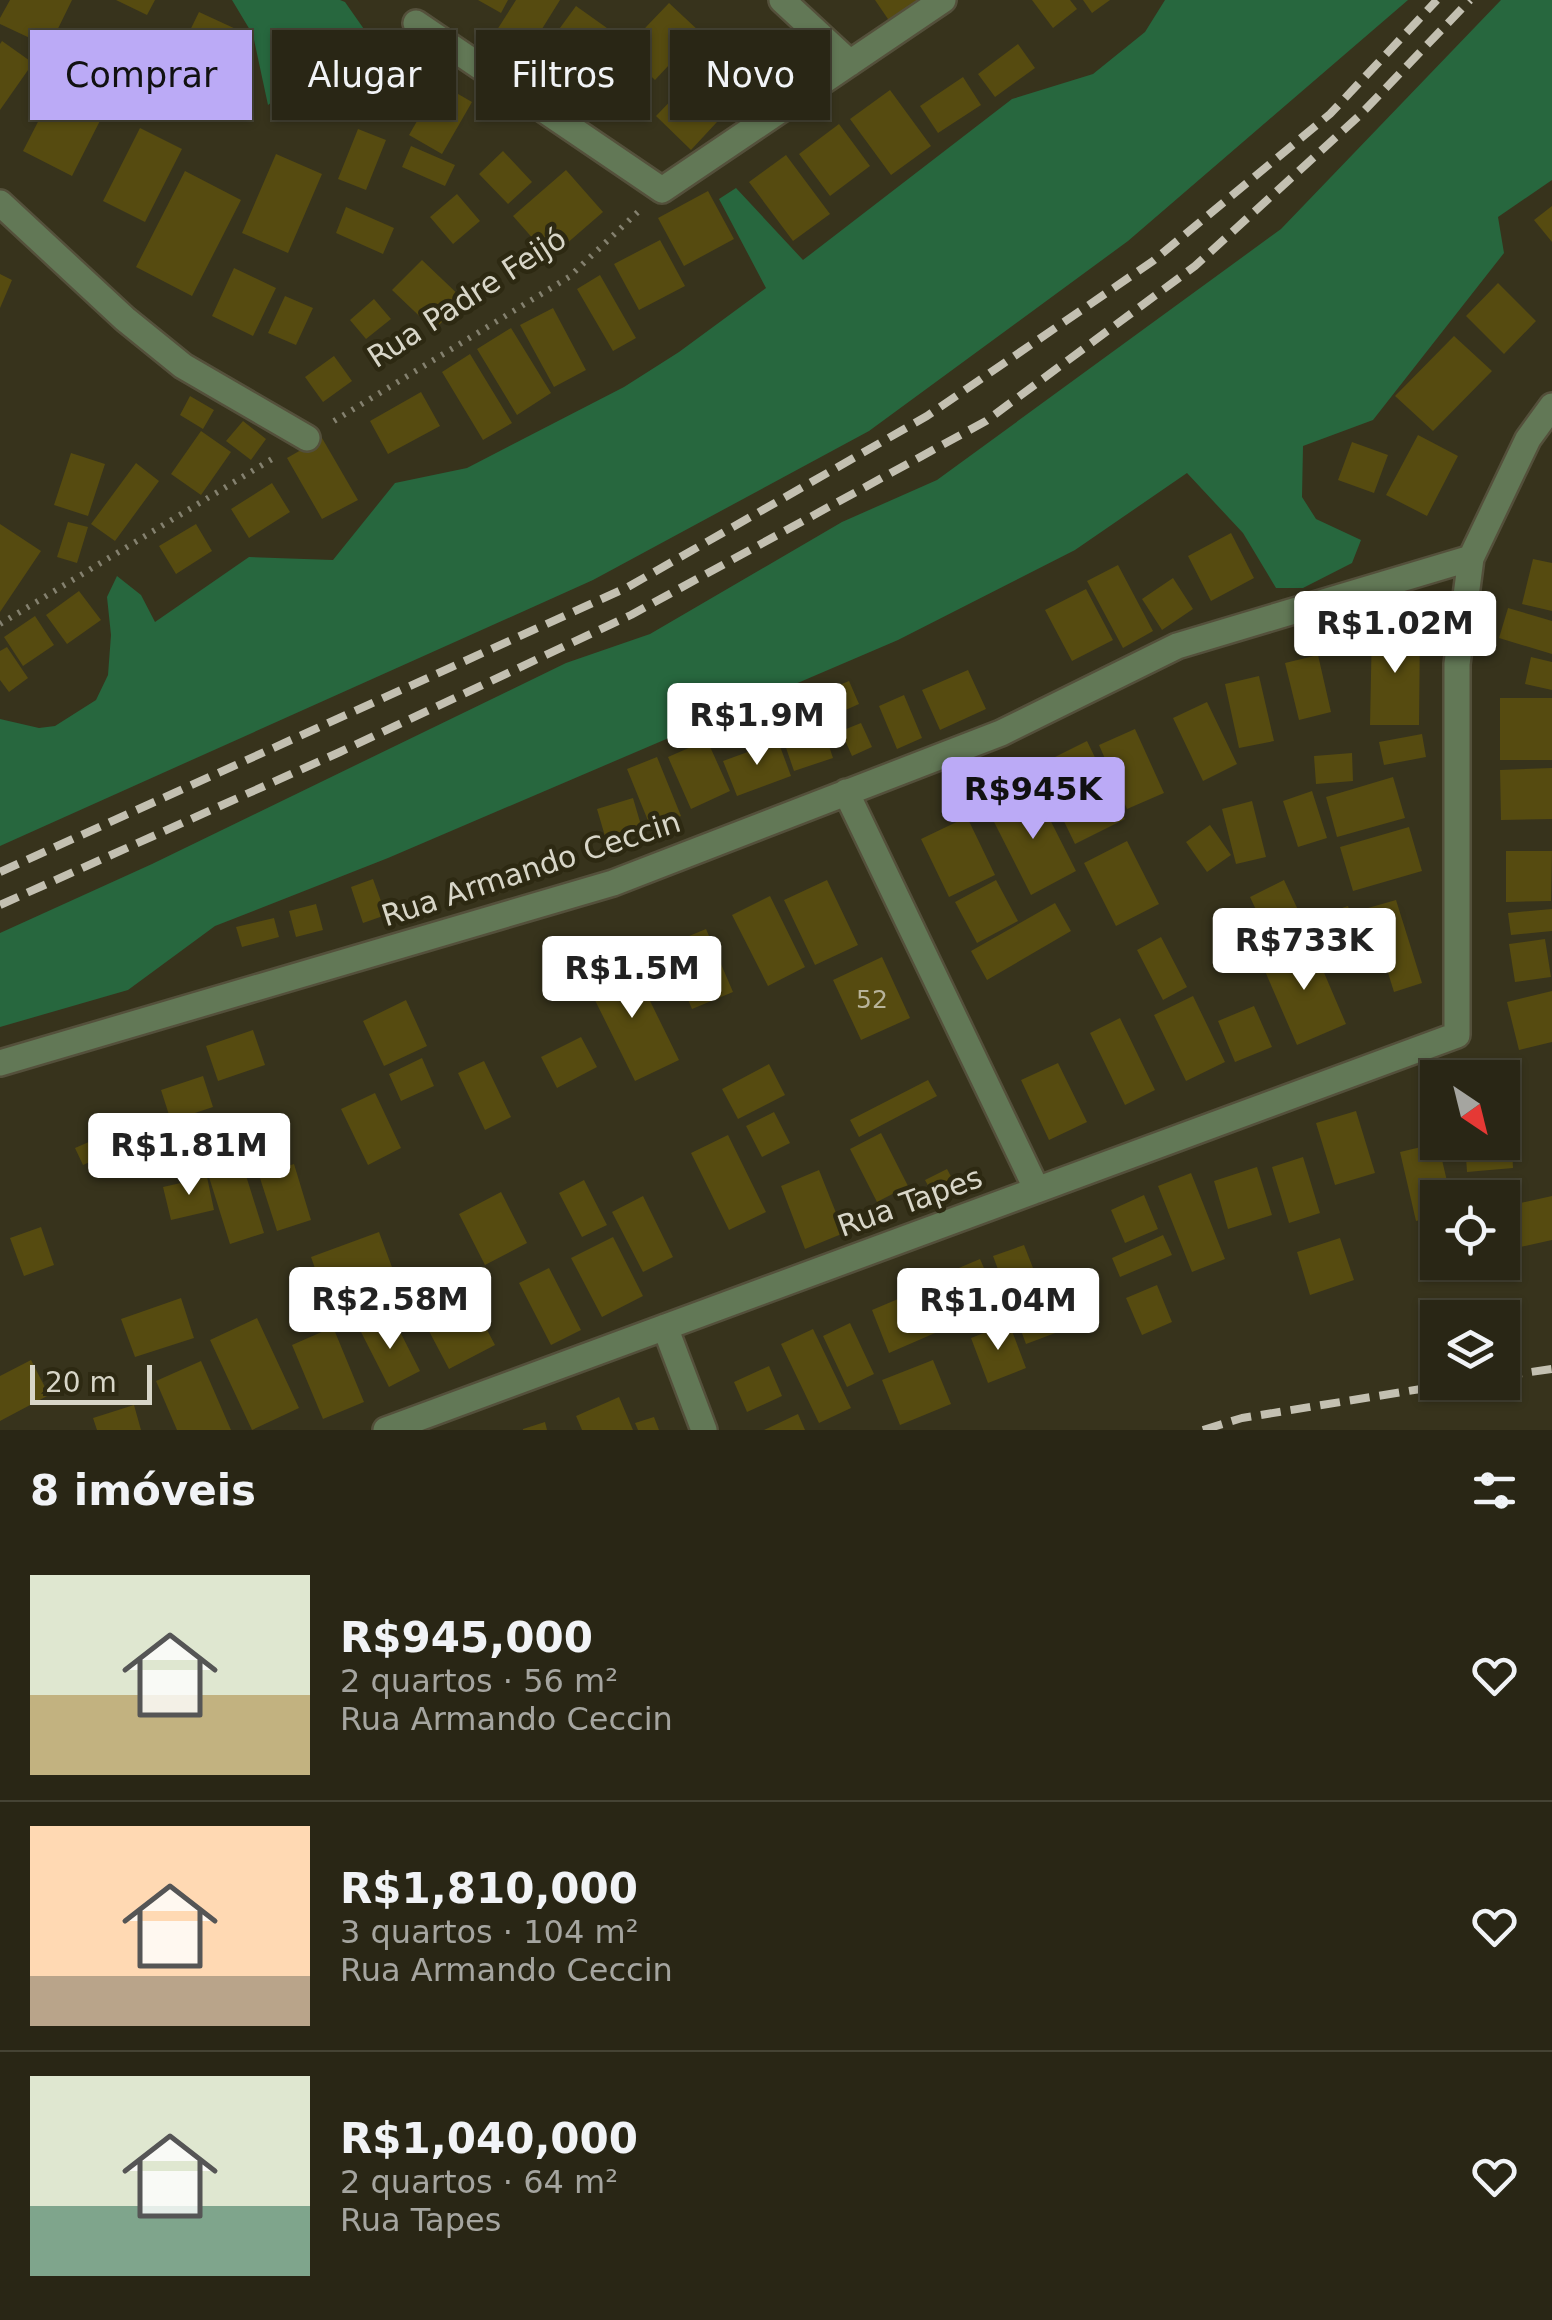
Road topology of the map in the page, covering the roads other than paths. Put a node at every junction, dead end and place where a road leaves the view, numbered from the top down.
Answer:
1 (782, 0) edge
2 (943, 0) edge
3 (416, 23) dead end
4 (850, 63) junction
5 (0, 204) edge
6 (1552, 406) edge
7 (307, 438) road end
8 (1470, 558) junction
9 (846, 792) junction
10 (0, 1063) edge
11 (1037, 1190) junction
12 (665, 1327) junction
13 (386, 1430) edge
14 (704, 1430) edge

1 - 4 street
2 - 4 street
3 - 4 street
5 - 7 street
6 - 8 street
8 - 9 street, Rua Armando Ceccin
8 - 11 street, Rua Tapes
9 - 10 street, Rua Armando Ceccin
9 - 11 street
11 - 12 street, Rua Tapes
12 - 13 street, Rua Tapes
12 - 14 street

